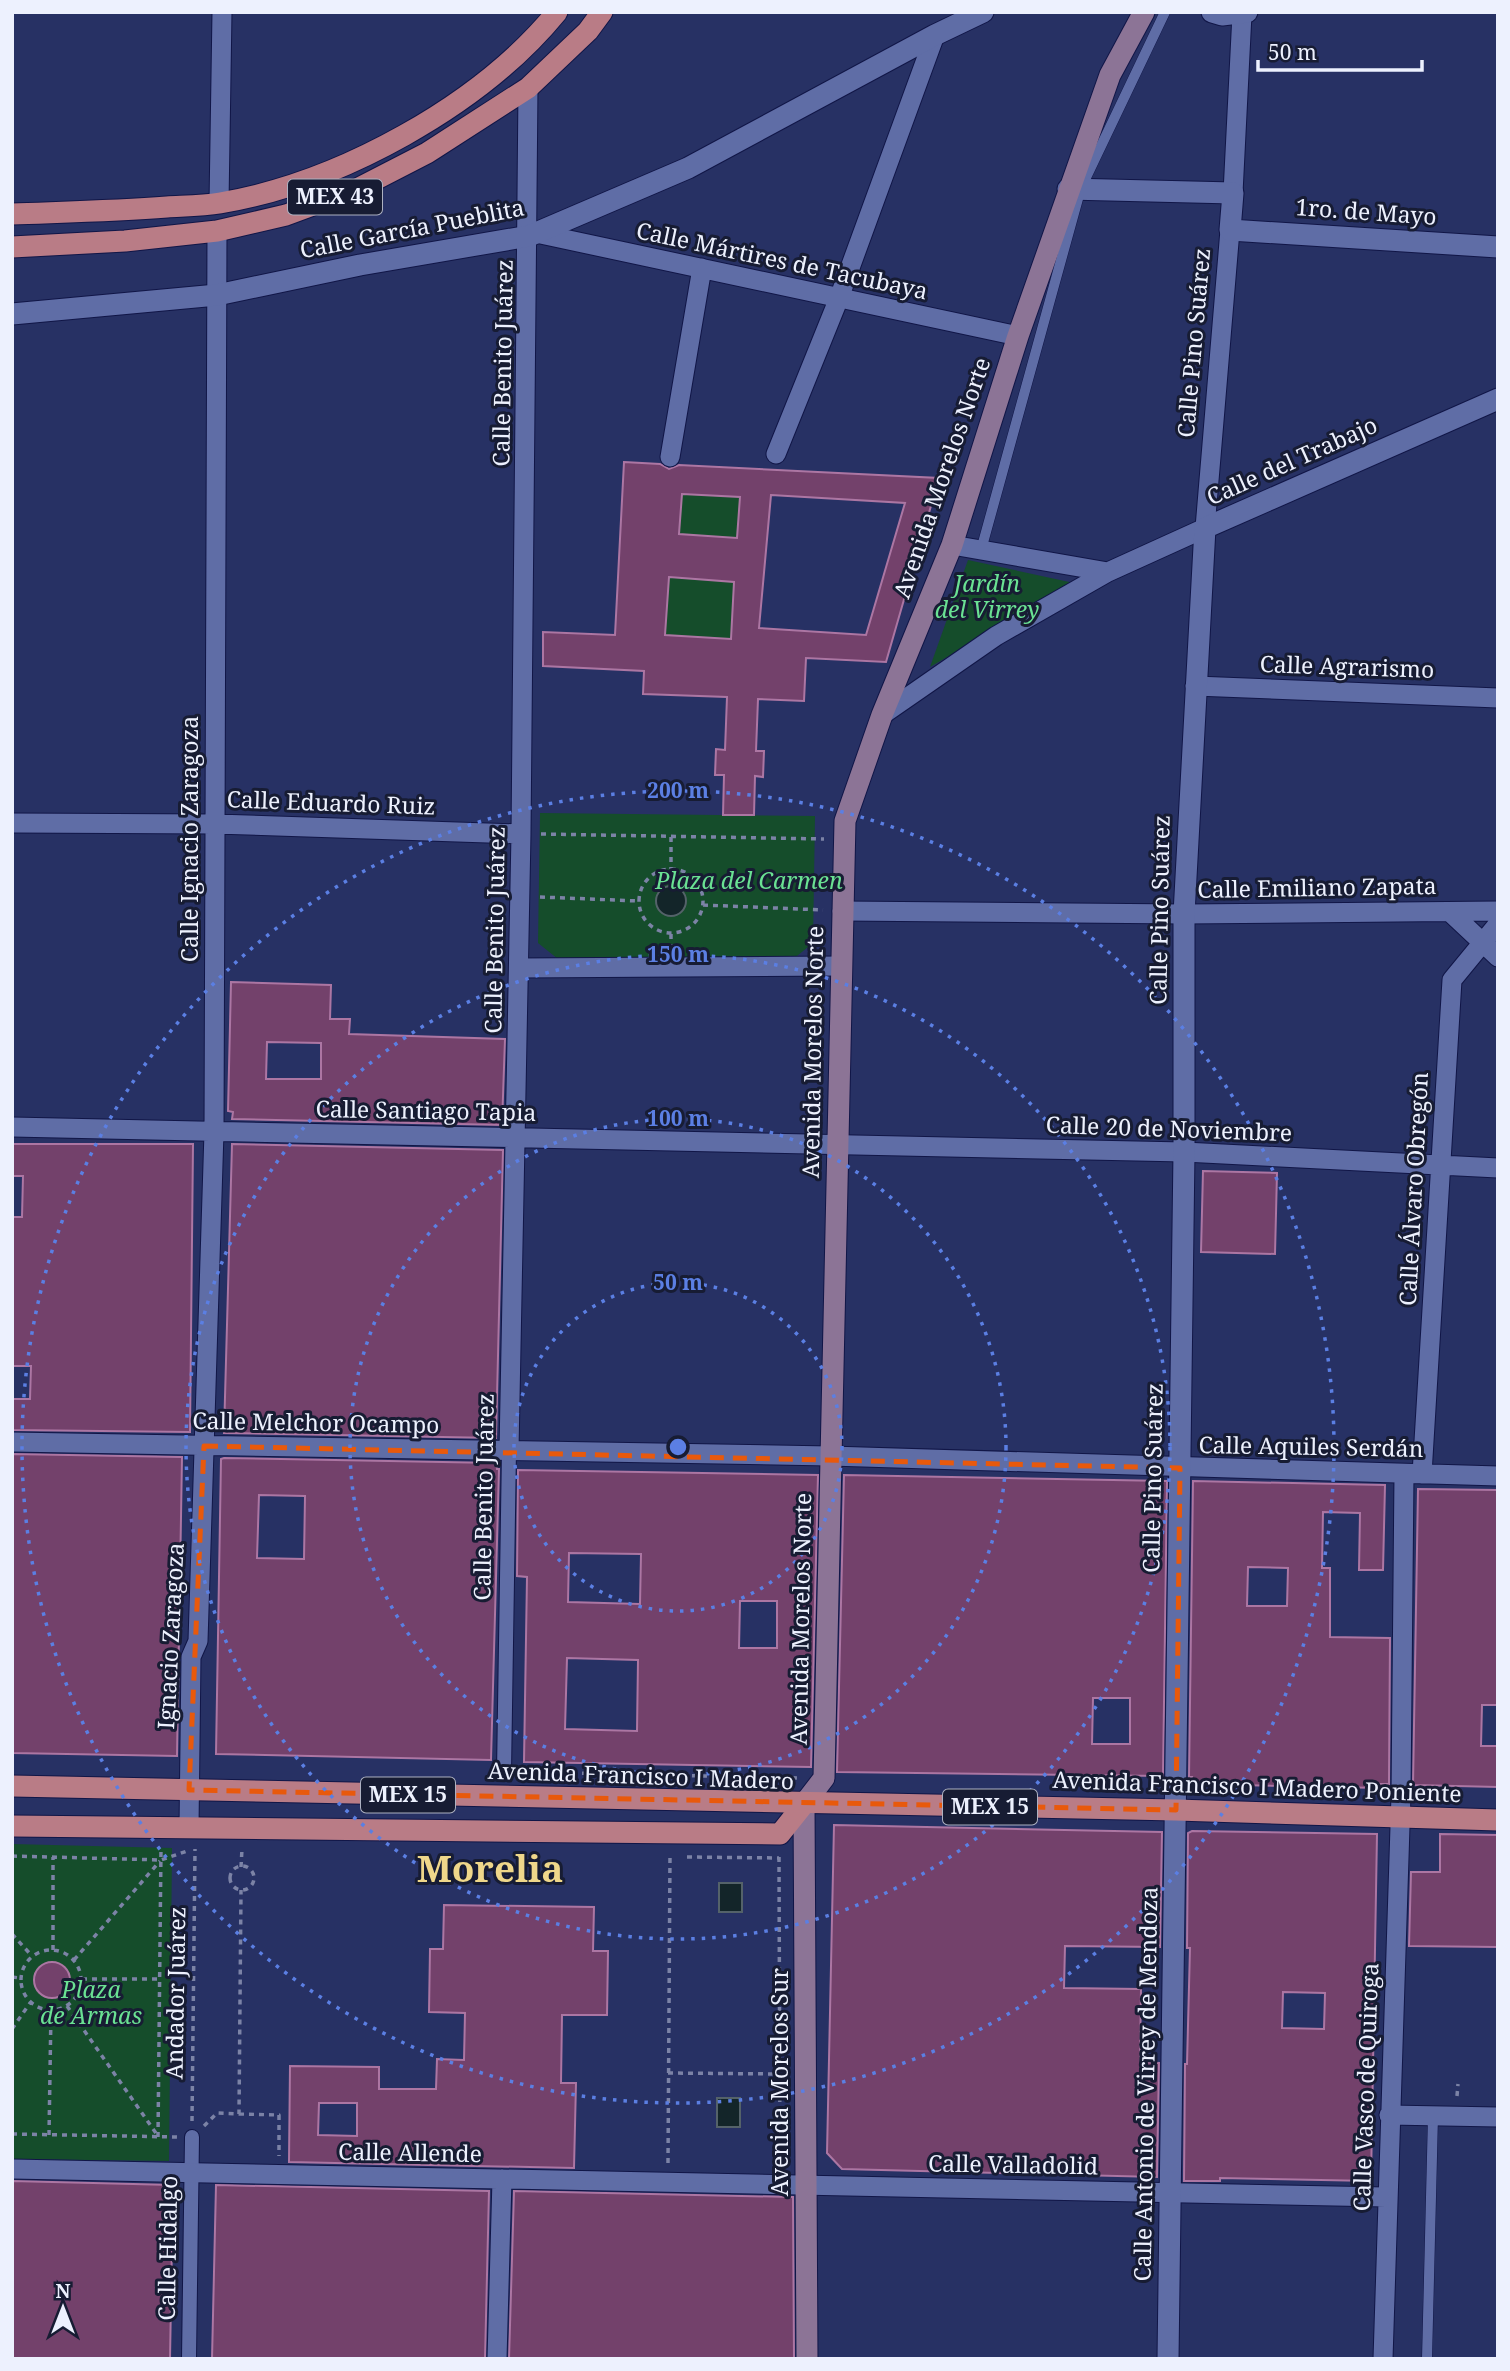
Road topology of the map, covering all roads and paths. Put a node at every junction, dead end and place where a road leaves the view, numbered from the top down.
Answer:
1 (222, 12) edge
2 (602, 12) edge
3 (983, 12) edge
4 (1144, 12) edge
5 (1165, 12) edge
6 (1212, 12) edge
7 (1244, 13) edge
8 (551, 16) edge
9 (935, 35) junction
10 (528, 88) junction
11 (1075, 189) junction
12 (1233, 193) junction
13 (219, 203) junction
14 (12, 214) edge
15 (1230, 230) junction
16 (217, 232) junction
17 (532, 235) junction
18 (12, 247) edge
19 (1498, 247) edge
20 (702, 268) junction
21 (217, 295) junction
22 (839, 298) junction
23 (12, 314) edge
24 (1018, 336) junction
25 (1498, 398) edge
26 (776, 454) dead end
27 (670, 457) dead end
28 (1205, 528) junction
29 (952, 545) junction
30 (981, 550) junction
31 (1108, 572) junction
32 (1195, 686) junction
33 (1498, 698) edge
34 (882, 715) junction
35 (12, 823) edge
36 (215, 824) junction
37 (522, 834) junction
38 (671, 836) junction
39 (845, 839) junction
40 (671, 870) junction
41 (520, 897) junction
42 (639, 901) junction
43 (703, 905) junction
44 (842, 911) junction
45 (1498, 911) edge
46 (1450, 912) junction
47 (1184, 914) junction
48 (1498, 924) edge
49 (1483, 944) junction
50 (1498, 957) edge
51 (842, 966) junction
52 (519, 968) junction
53 (12, 1127) edge
54 (214, 1132) junction
55 (516, 1137) junction
56 (838, 1144) junction
57 (1184, 1152) junction
58 (1440, 1166) junction
59 (1498, 1168) edge
60 (12, 1442) edge
61 (204, 1446) junction
62 (509, 1450) junction
63 (830, 1457) junction
64 (1180, 1468) junction
65 (1413, 1474) junction
66 (1498, 1476) edge
67 (504, 1772) dead end
68 (525, 1772) dead end
69 (824, 1778) junction
70 (12, 1786) edge
71 (189, 1790) junction
72 (804, 1804) junction
73 (1176, 1810) junction
74 (1400, 1817) junction
75 (1498, 1820) edge
76 (12, 1826) edge
77 (161, 1827) junction
78 (188, 1828) junction
79 (780, 1835) junction
80 (195, 1848) junction
81 (205, 1848) dead end
82 (233, 1849) dead end
83 (242, 1849) junction
84 (254, 1849) dead end
85 (12, 1856) edge
86 (659, 1856) dead end
87 (53, 1857) junction
88 (684, 1857) dead end
89 (779, 1858) junction
90 (161, 1860) junction
91 (242, 1867) junction
92 (242, 1890) junction
93 (12, 1934) edge
94 (53, 1950) junction
95 (32, 1956) junction
96 (74, 1960) junction
97 (12, 1977) edge
98 (20, 1978) junction
99 (82, 1979) junction
100 (160, 1979) junction
101 (30, 2003) junction
102 (67, 2006) junction
103 (51, 2011) junction
104 (12, 2029) edge
105 (668, 2073) junction
106 (780, 2074) junction
107 (239, 2114) junction
108 (1389, 2115) junction
109 (1433, 2116) junction
110 (1498, 2117) edge
111 (12, 2134) edge
112 (49, 2135) junction
113 (158, 2137) junction
114 (192, 2137) junction
115 (12, 2169) edge
116 (191, 2173) junction
117 (279, 2175) junction
118 (502, 2179) junction
119 (667, 2182) junction
120 (780, 2185) junction
121 (807, 2185) junction
122 (1170, 2193) junction
123 (1387, 2197) junction
124 (189, 2359) edge
125 (498, 2359) edge
126 (807, 2359) edge
127 (1168, 2359) edge
128 (1383, 2359) edge
129 (1427, 2359) edge

1 - 13 street
2 - 10 main road, MEX 43
3 - 9 street, Calle García Pueblita
4 - 11 main road, Avenida Morelos Norte
5 - 11 lane
6 - 7 street
7 - 12 street, Calle Pino Suárez
8 - 13 main road, MEX 43
9 - 17 street, Calle García Pueblita
9 - 22 street
10 - 16 main road, MEX 43
10 - 17 street, Calle Benito Juárez
11 - 12 street
11 - 24 main road, Avenida Morelos Norte
11 - 30 lane
12 - 15 street, Calle Pino Suárez
13 - 14 main road, MEX 43
15 - 19 street, 1ro. de Mayo
15 - 28 street, Calle Pino Suárez
16 - 18 main road, MEX 43
16 - 21 street, Calle Ignacio Zaragoza
17 - 20 street, Calle Mártires de Tacubaya
17 - 21 street, Calle García Pueblita
17 - 37 street, Calle Benito Juárez
20 - 22 street, Calle Mártires de Tacubaya
20 - 27 street
21 - 23 street, Calle García Pueblita
21 - 36 street, Calle Ignacio Zaragoza
22 - 24 street, Calle Mártires de Tacubaya
22 - 26 street
24 - 29 main road, Avenida Morelos Norte
25 - 28 street, Calle del Trabajo
28 - 31 street, Calle del Trabajo
28 - 32 street, Calle Pino Suárez
29 - 30 street
29 - 34 main road, Avenida Morelos Norte
30 - 31 street
31 - 34 street, Calle del Trabajo
32 - 33 street, Calle Agrarismo
32 - 47 street, Calle Pino Suárez
34 - 39 main road, Avenida Morelos Norte
35 - 36 street, Calle Eduardo Ruiz
36 - 37 street, Calle Eduardo Ruiz
36 - 54 street, Calle Ignacio Zaragoza
37 - 38 path
37 - 41 street, Calle Benito Juárez
38 - 39 path
38 - 40 path
39 - 44 main road, Avenida Morelos Norte
40 - 42 path
40 - 43 path
41 - 42 path
41 - 52 street, Calle Benito Juárez
42 - 43 path
43 - 44 path
44 - 47 street, Calle Emiliano Zapata
44 - 51 main road, Avenida Morelos Norte
45 - 46 street, Calle Emiliano Zapata
46 - 47 street, Calle Emiliano Zapata
46 - 49 street
47 - 57 street, Calle Pino Suárez
48 - 49 street, Calle Álvaro Obregón
49 - 50 street
49 - 58 street, Calle Álvaro Obregón
51 - 52 street
51 - 56 main road, Avenida Morelos Norte
52 - 55 street, Calle Benito Juárez
53 - 54 street, Calle Santiago Tapia
54 - 55 street, Calle Santiago Tapia
54 - 61 street, Calle Ignacio Zaragoza
55 - 56 street, Calle Santiago Tapia
55 - 62 street, Calle Benito Juárez
56 - 57 street, Calle 20 de Noviembre
56 - 63 main road, Avenida Morelos Norte
57 - 58 street, Calle 20 de Noviembre
57 - 64 street, Calle Pino Suárez
58 - 59 street, Calle 20 de Noviembre
58 - 65 street, Calle Álvaro Obregón
60 - 61 street, Calle Melchor Ocampo
61 - 62 street, Calle Melchor Ocampo
61 - 71 street, Ignacio Zaragoza
62 - 63 street, Calle Melchor Ocampo
62 - 67 street, Calle Benito Juárez
63 - 64 street, Calle Aquiles Serdán
63 - 69 main road, Avenida Morelos Norte
64 - 65 street, Calle Aquiles Serdán
64 - 73 street, Calle Pino Suárez
65 - 66 street, Calle Aquiles Serdán
65 - 74 street, Calle Álvaro Obregón
68 - 69 path
69 - 72 main road
70 - 71 main road, Avenida Francisco I Madero / MEX 15
71 - 72 main road, Avenida Francisco I Madero / MEX 15
71 - 78 street, Ignacio Zaragoza
72 - 73 main road, Avenida Francisco I Madero Poniente / MEX 15
72 - 79 main road, Avenida Francisco I Madero
72 - 121 main road, Avenida Morelos Sur
73 - 74 main road, Avenida Francisco I Madero Poniente / MEX 15
73 - 122 street, Calle Antonio de Virrey de Mendoza
74 - 75 main road, Avenida Francisco I Madero Poniente / MEX 15
74 - 108 street, Calle Vasco de Quiroga
76 - 77 main road, MEX 15
77 - 78 main road, MEX 15
77 - 90 path
78 - 79 main road, MEX 15
79 - 89 path
80 - 81 path
80 - 90 path
80 - 114 path, Andador Juárez
82 - 83 path
83 - 84 path
83 - 91 path
85 - 87 path
86 - 105 path
87 - 90 path
87 - 94 path
88 - 89 path
89 - 106 path
90 - 96 path
90 - 100 path
91 - 92 path
91 - 92 path
92 - 107 path
93 - 95 path
94 - 95 path
94 - 96 path
95 - 98 path
96 - 99 path
97 - 98 path
98 - 101 path
99 - 100 path
99 - 102 path
100 - 113 path
101 - 103 path
101 - 104 path
102 - 103 path
102 - 113 path
103 - 112 path
105 - 106 path
105 - 119 path
106 - 120 path
107 - 114 path
107 - 117 path
108 - 109 street
108 - 123 street, Calle Vasco de Quiroga
109 - 110 street
109 - 129 lane
111 - 112 path
112 - 113 path
113 - 114 path
114 - 116 street, Calle Hidalgo
115 - 116 street, Calle Allende
116 - 117 street, Calle Allende
116 - 124 street, Calle Hidalgo
117 - 118 street, Calle Allende
118 - 119 street, Calle Allende
118 - 125 street
119 - 120 street, Calle Allende
120 - 121 street, Calle Allende
121 - 122 street, Calle Valladolid
121 - 126 main road, Avenida Morelos Sur
122 - 123 street, Calle Valladolid
122 - 127 street, Calle Antonio de Virrey de Mendoza
123 - 128 street, Calle Vasco de Quiroga

